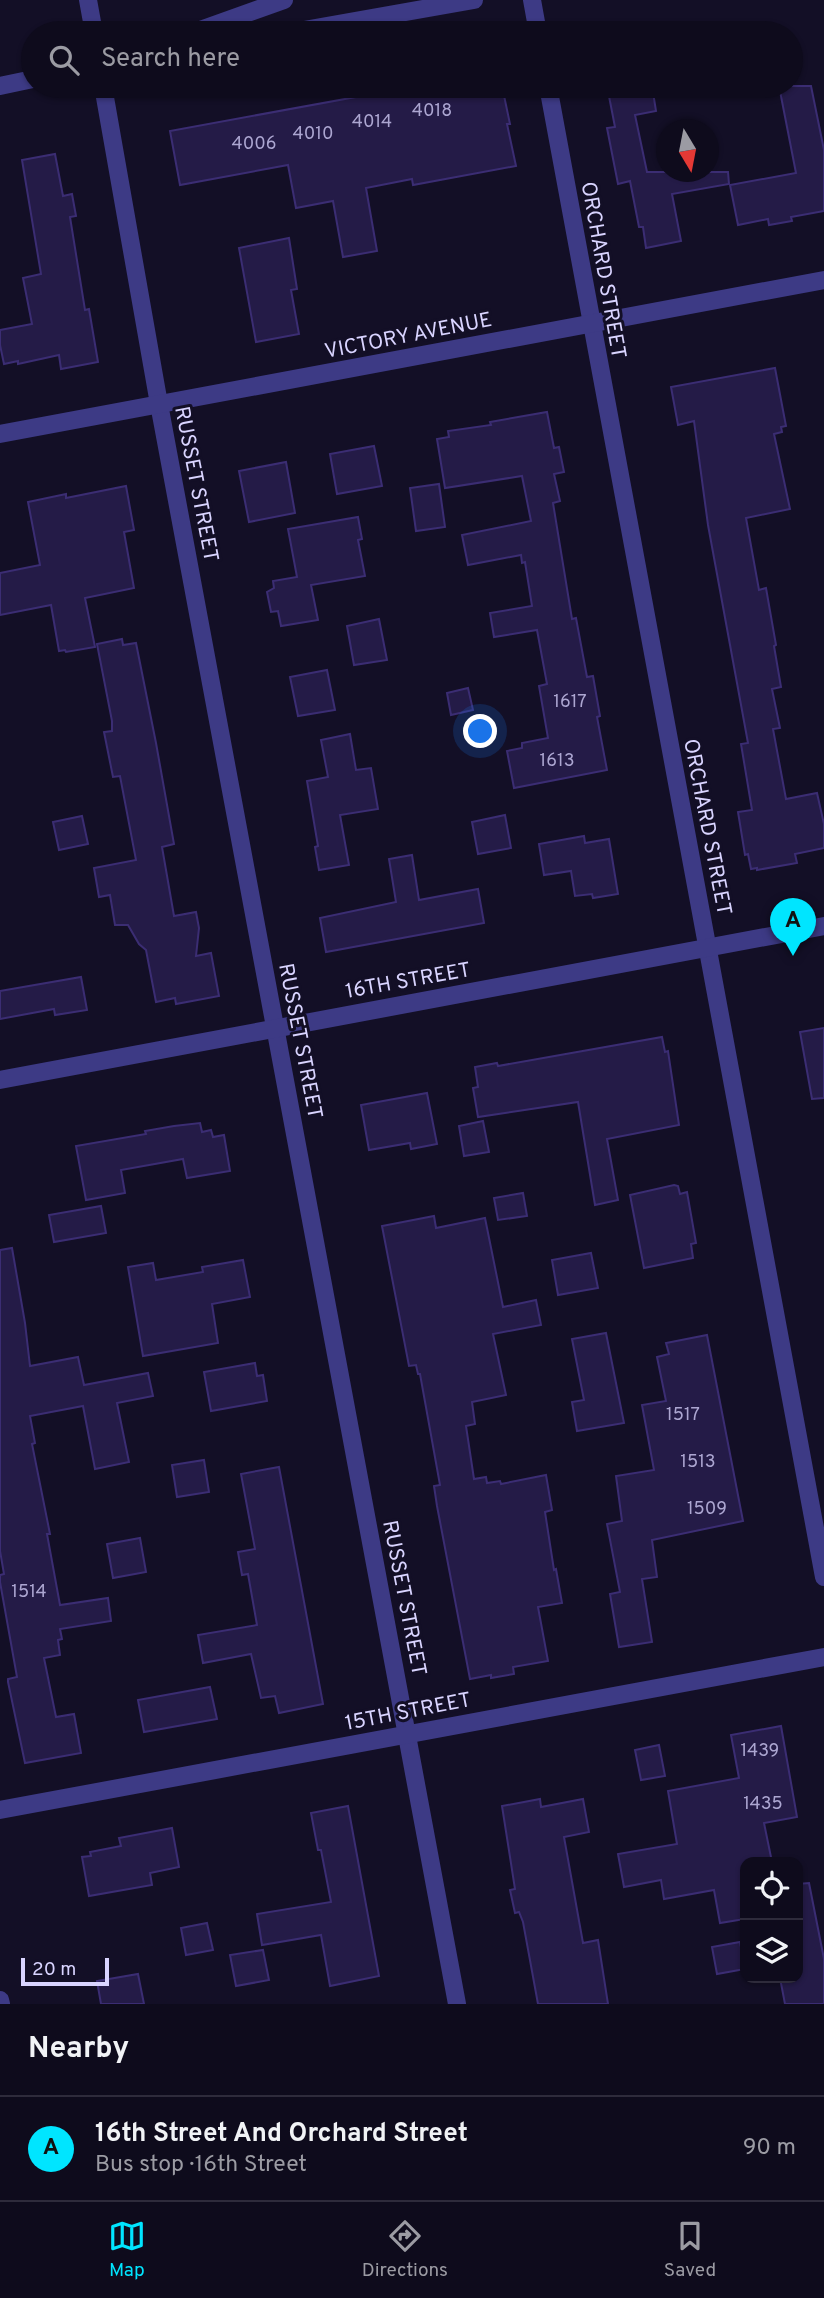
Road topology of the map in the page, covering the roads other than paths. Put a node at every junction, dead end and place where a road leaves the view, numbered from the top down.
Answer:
1 (88, 0) edge
2 (284, 0) edge
3 (474, 0) edge
4 (532, 0) edge
5 (92, 21) edge
6 (225, 21) edge
7 (355, 21) edge
8 (536, 21) edge
9 (21, 82) edge
10 (0, 86) edge
11 (105, 98) edge
12 (550, 98) edge
13 (824, 280) edge
14 (591, 324) junction
15 (159, 404) junction
16 (0, 434) edge
17 (824, 926) edge
18 (707, 948) junction
19 (275, 1028) junction
20 (0, 1080) edge
21 (824, 1577) edge
22 (824, 1657) edge
23 (407, 1734) junction
24 (0, 1810) edge
25 (457, 2004) edge

1 - 5 street
2 - 6 street
3 - 7 street
4 - 8 street
9 - 10 street
11 - 15 street, RUSSET STREET
12 - 14 street, ORCHARD STREET
13 - 14 street, VICTORY AVENUE
14 - 15 street, VICTORY AVENUE
14 - 18 street, ORCHARD STREET
15 - 16 street, VICTORY AVENUE
15 - 19 street, RUSSET STREET
17 - 18 street, 16TH STREET
18 - 19 street, 16TH STREET
18 - 21 street, ORCHARD STREET
19 - 20 street, 16TH STREET
19 - 23 street, RUSSET STREET
22 - 23 street, 15TH STREET
23 - 24 street, 15TH STREET
23 - 25 street, RUSSET STREET

